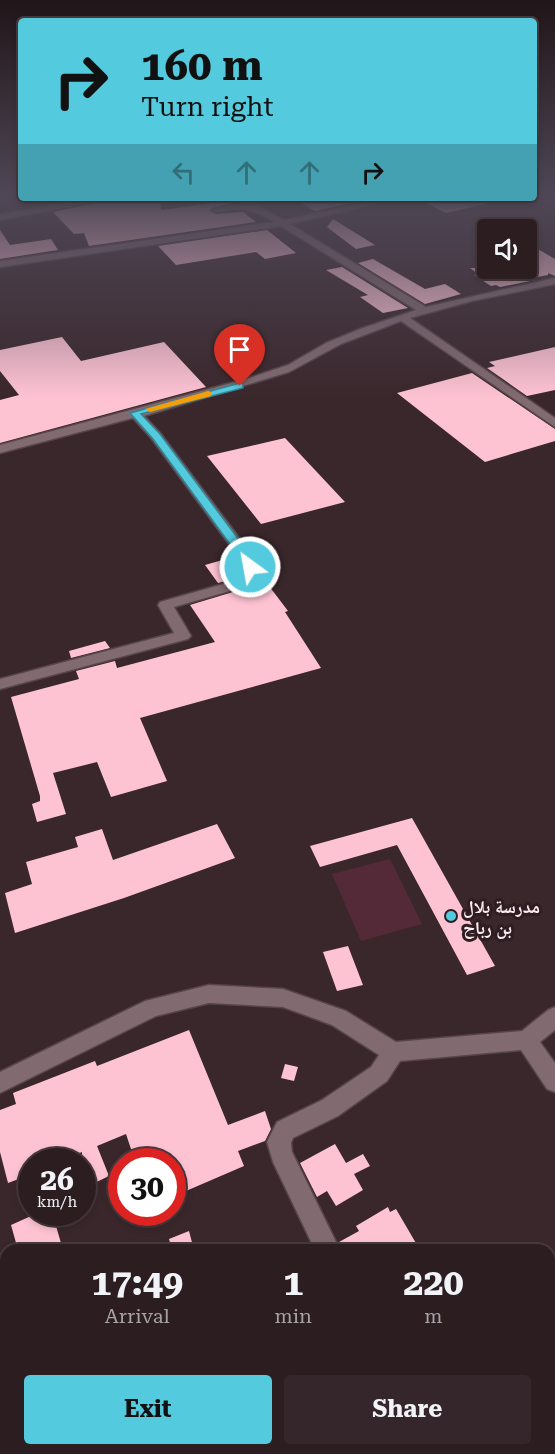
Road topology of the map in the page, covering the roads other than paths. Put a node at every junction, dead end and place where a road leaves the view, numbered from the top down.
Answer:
1 (347, 263) edge
2 (555, 281) edge
3 (424, 310) junction
4 (403, 318) junction
5 (135, 413) junction
6 (555, 423) edge
7 (0, 449) edge
8 (0, 684) edge
9 (555, 1017) edge
10 (526, 1040) junction
11 (394, 1052) junction
12 (555, 1082) edge
13 (0, 1083) edge
14 (325, 1244) edge

1 - 3 street
2 - 3 street
3 - 4 street
4 - 5 street
4 - 6 street
5 - 7 street
5 - 8 street
9 - 10 street
10 - 11 street
10 - 12 street
11 - 13 street
11 - 14 street

